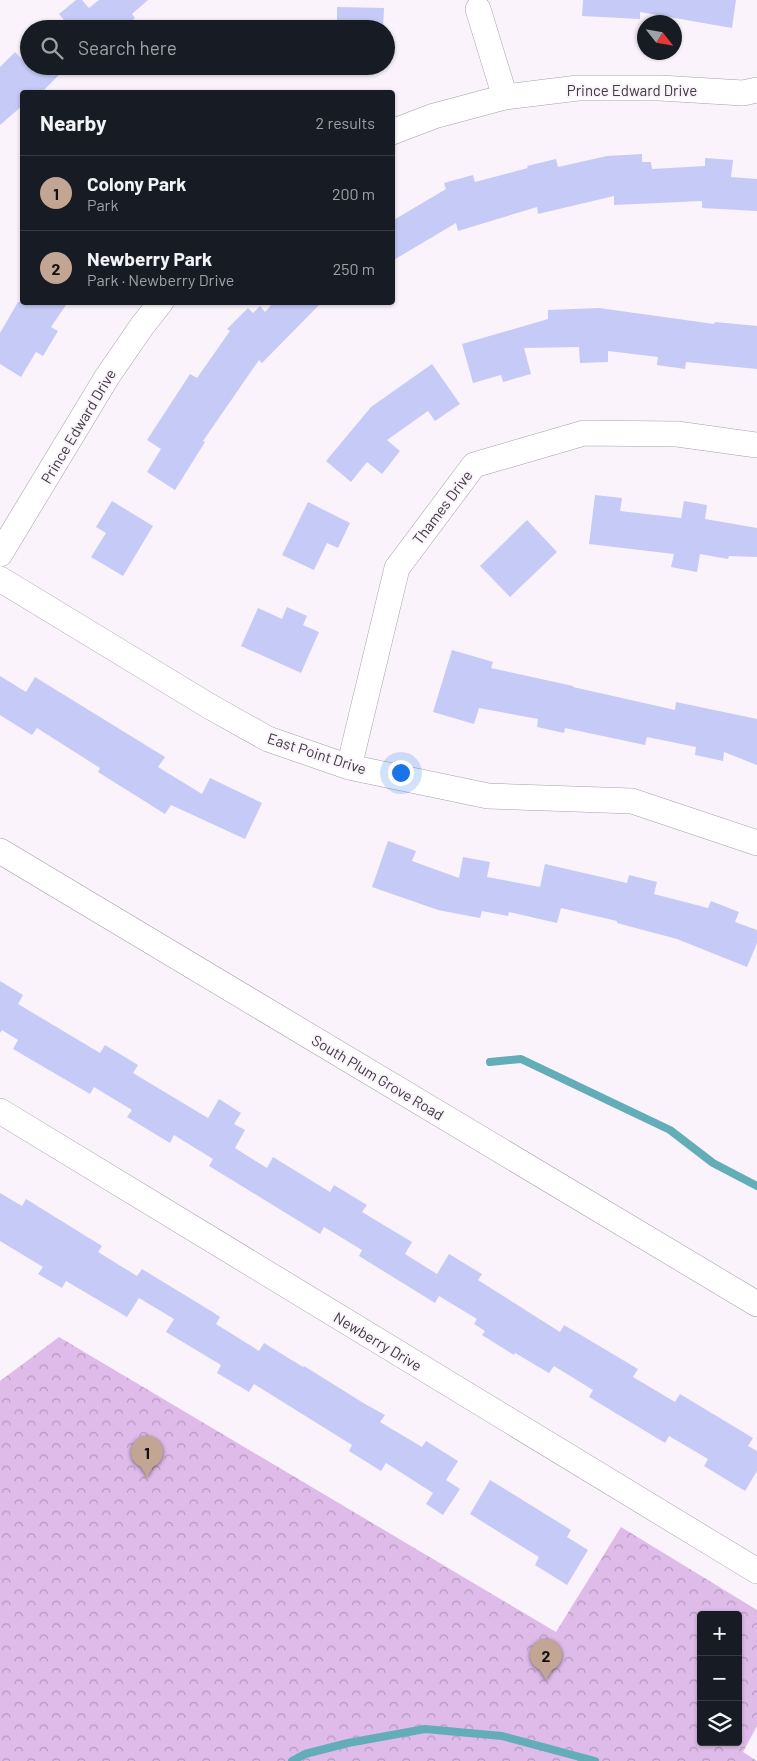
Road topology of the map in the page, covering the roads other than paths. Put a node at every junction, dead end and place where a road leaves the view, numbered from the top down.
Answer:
1 (478, 9) dead end
2 (757, 90) edge
3 (505, 97) junction
4 (395, 131) edge
5 (159, 305) edge
6 (757, 445) edge
7 (0, 554) edge
8 (0, 579) edge
9 (349, 766) junction
10 (757, 843) edge
11 (0, 851) edge
12 (0, 1111) edge
13 (757, 1304) edge
14 (757, 1570) edge

1 - 3 street
2 - 3 street, Prince Edward Drive
3 - 4 street, Prince Edward Drive
5 - 7 street, Prince Edward Drive
6 - 9 street, Thames Drive
8 - 9 street, East Point Drive
9 - 10 street, East Point Drive
11 - 13 street, South Plum Grove Road
12 - 14 street, Newberry Drive

